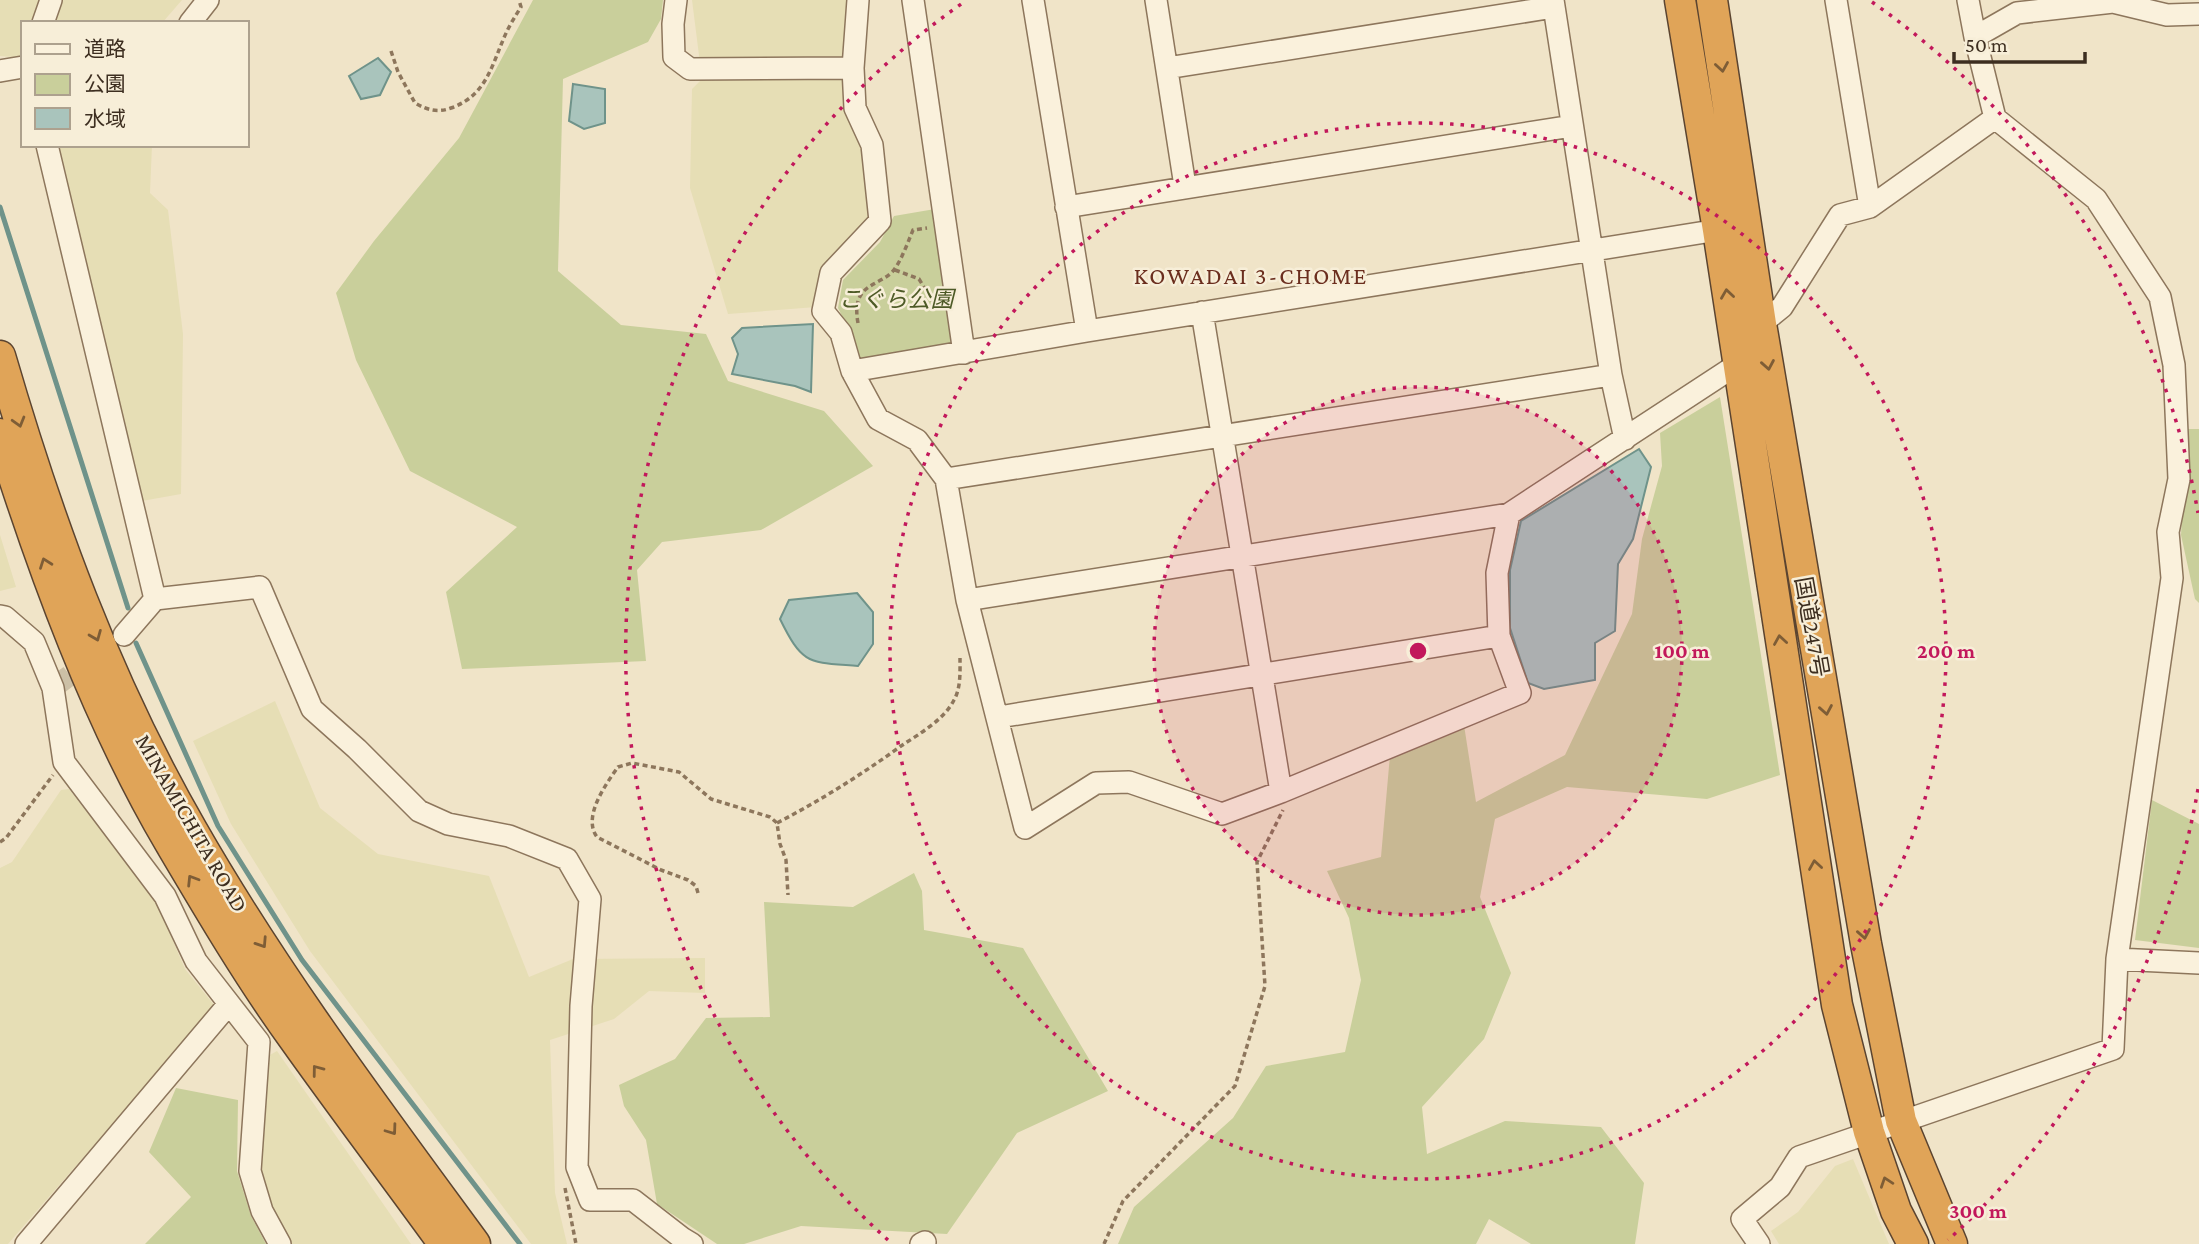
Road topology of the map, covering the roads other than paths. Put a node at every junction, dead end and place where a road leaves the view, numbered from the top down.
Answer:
1 (51, 0) edge
2 (208, 0) edge
3 (676, 0) edge
4 (858, 0) edge
5 (913, 0) edge
6 (1033, 0) edge
7 (1156, 0) edge
8 (1680, 0) edge
9 (1712, 0) edge
10 (1836, 0) edge
11 (1968, 0) edge
12 (1554, 4) edge
13 (2199, 14) edge
14 (44, 21) edge
15 (192, 21) edge
16 (1975, 37) junction
17 (21, 66) edge
18 (853, 68) junction
19 (1167, 68) junction
20 (0, 71) edge
21 (1995, 118) junction
22 (1572, 126) junction
23 (47, 147) edge
24 (1185, 186) junction
25 (1066, 207) junction
26 (1870, 207) junction
27 (1718, 230) junction
28 (1593, 250) junction
29 (1202, 312) junction
30 (1761, 324) junction
31 (1087, 331) junction
32 (964, 353) junction
33 (0, 356) edge
34 (1738, 364) junction
35 (852, 371) junction
36 (1611, 375) junction
37 (0, 434) edge
38 (1222, 437) junction
39 (1625, 439) junction
40 (946, 479) junction
41 (1509, 514) junction
42 (1242, 556) junction
43 (155, 599) junction
44 (967, 600) junction
45 (0, 616) edge
46 (124, 635) dead end
47 (1499, 636) junction
48 (1262, 675) junction
49 (999, 717) junction
50 (1281, 792) junction
51 (2118, 959) junction
52 (2199, 963) edge
53 (228, 1005) junction
54 (1901, 1121) junction
55 (1869, 1132) junction
56 (26, 1244) edge
57 (280, 1244) edge
58 (444, 1244) edge
59 (475, 1244) edge
60 (692, 1244) edge
61 (1759, 1244) edge
62 (1913, 1244) edge
63 (1952, 1244) edge

1 - 14 street
2 - 15 street
3 - 18 street
4 - 18 street
5 - 32 street
6 - 25 street
7 - 19 street
8 - 27 highway, 国道247号
9 -> 30 highway, 国道247号
10 - 26 street
11 - 16 street
12 - 19 street
12 - 22 street
13 - 16 street
16 - 21 street
17 - 20 street
18 - 35 street
19 - 24 street
21 - 26 street
21 - 51 street
22 - 24 street
22 - 28 street
23 - 43 street
24 - 25 street
25 - 31 street
26 - 30 street
27 - 28 street
34 -> 27 highway, 国道247号
28 - 29 street
28 - 36 street
29 - 31 street
29 - 38 street
30 -> 54 highway, 国道247号
31 - 32 street
32 - 35 street
33 -> 59 highway, MINAMICHITA ROAD
34 - 39 street
55 -> 34 highway, 国道247号
35 - 40 street
36 - 38 street
36 - 39 street
58 -> 37 highway, MINAMICHITA ROAD
38 - 40 street
38 - 42 street
39 - 41 street
40 - 44 street
41 - 42 street
41 - 47 street
42 - 44 street
42 - 48 street
43 - 46 street
43 - 60 street
44 - 49 street
45 - 53 street
47 - 48 street
47 - 50 street
48 - 49 street
48 - 50 street
49 - 50 street
51 - 52 street
51 - 54 street
53 - 56 street
53 - 57 street
54 - 55 street
54 - 63 highway, 国道247号
55 - 61 street
62 -> 55 highway, 国道247号

